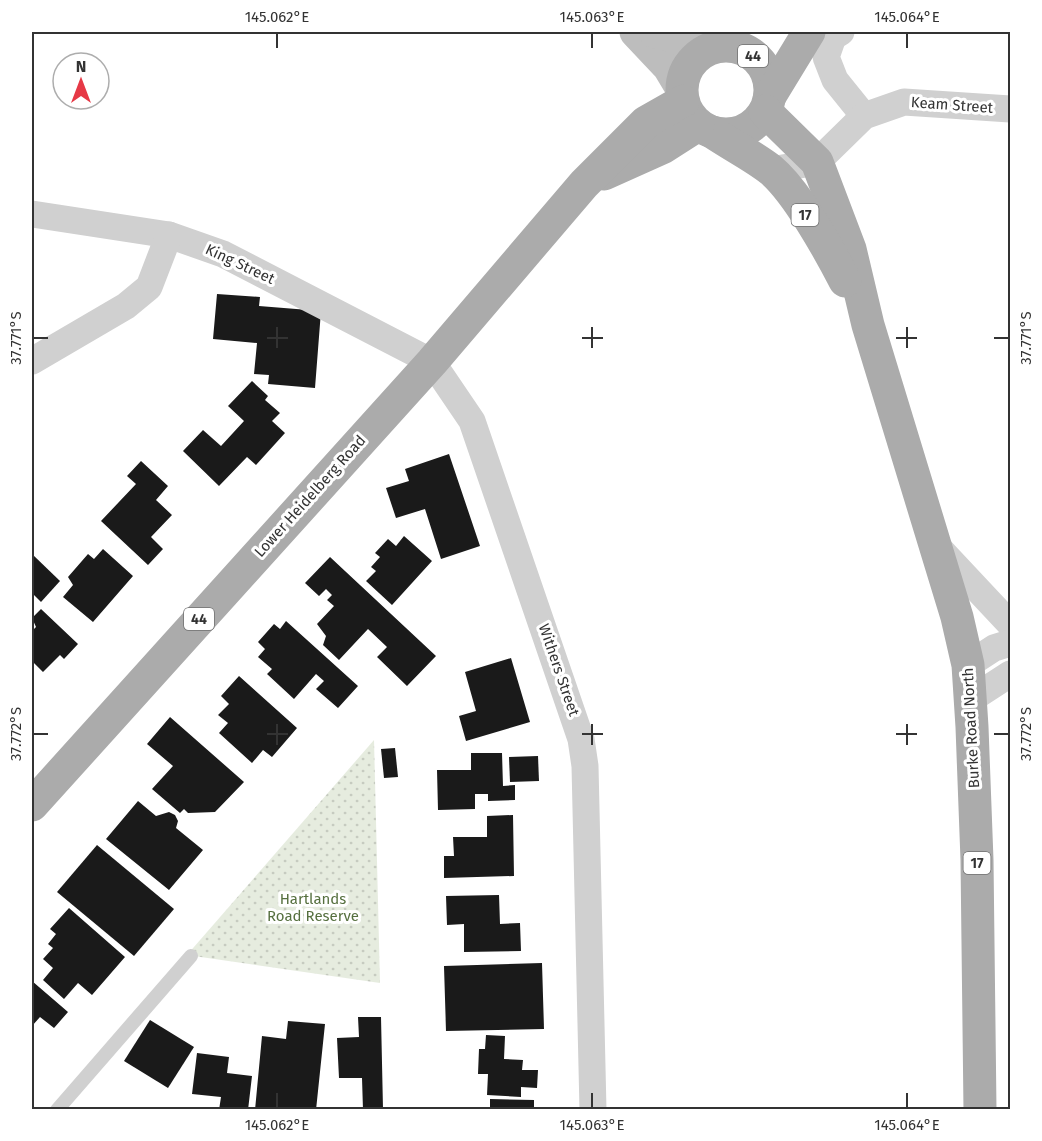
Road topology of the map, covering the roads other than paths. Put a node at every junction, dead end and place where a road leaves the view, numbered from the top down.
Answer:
1 (636, 32) edge
2 (655, 32) edge
3 (809, 32) edge
4 (841, 32) edge
5 (726, 43) edge
6 (768, 104) junction
7 (1011, 109) edge
8 (694, 111) junction
9 (864, 116) junction
10 (817, 162) junction
11 (771, 170) junction
12 (32, 214) edge
13 (169, 235) junction
14 (868, 326) junction
15 (32, 361) edge
16 (432, 362) junction
17 (934, 544) junction
18 (1011, 624) edge
19 (1011, 643) edge
20 (968, 665) junction
21 (1011, 674) edge
22 (970, 700) junction
23 (32, 805) edge
24 (191, 956) dead end
25 (57, 1110) edge
26 (592, 1110) edge
27 (980, 1110) edge

1 - 8 street
2 - 5 street
3 - 6 main road, 44
4 - 9 street
5 - 6 main road, 44
5 - 8 main road, 44
6 - 8 main road, 44
6 - 10 main road, Burke Road North / 17
7 - 9 street, Keam Street
8 - 11 main road, Burke Road North / 17
8 - 16 main road, Lower Heidelberg Road / 44
9 - 10 street, Keam Street
10 - 11 street
10 - 14 main road, Burke Road North / 17
11 - 14 main road, Burke Road North / 17
12 - 13 street, King Street
13 - 15 street
13 - 16 street, King Street
14 - 17 main road, Burke Road North / 17
16 - 23 main road, Lower Heidelberg Road / 44
16 - 26 street, Withers Street
17 - 18 street
17 - 20 main road, Burke Road North / 17
19 - 20 street
20 - 22 main road, Burke Road North / 17
21 - 22 street
22 - 27 main road, Burke Road North / 17
24 - 25 lane

